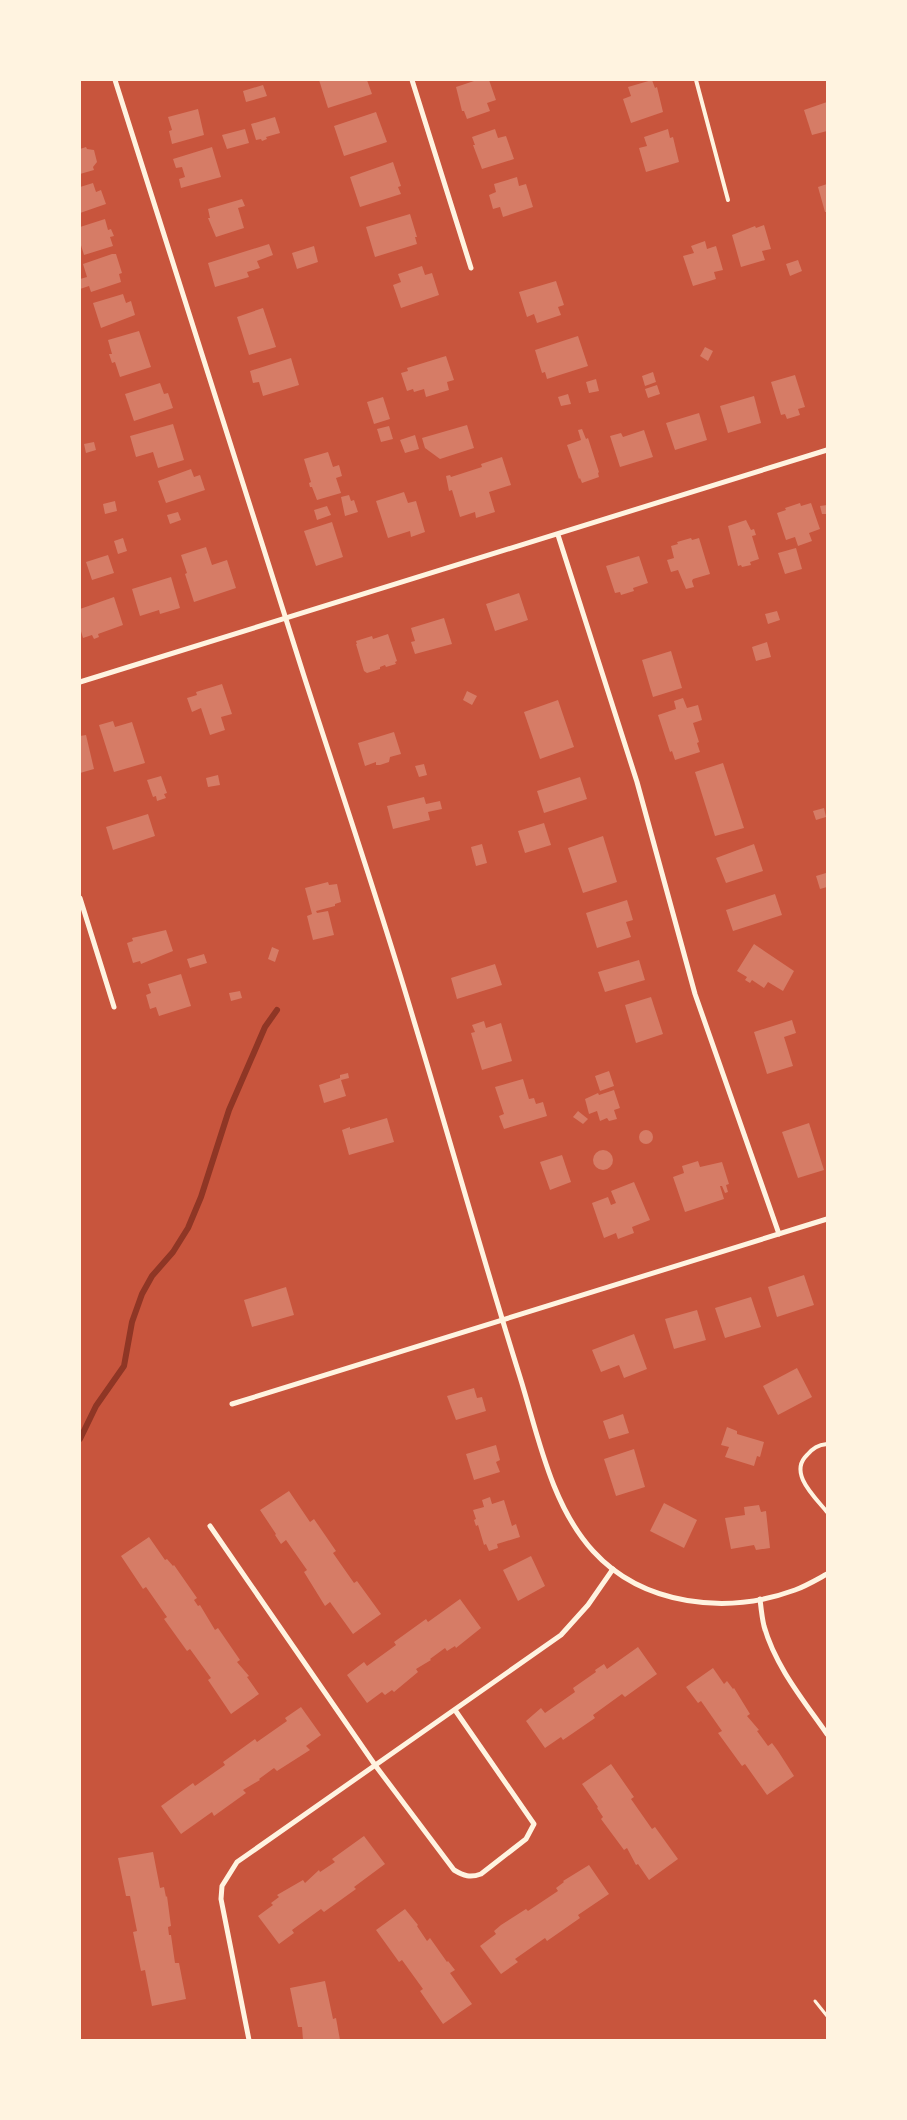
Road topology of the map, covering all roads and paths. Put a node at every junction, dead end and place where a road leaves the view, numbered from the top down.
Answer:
1 (115, 80) edge
2 (412, 80) edge
3 (696, 80) edge
4 (728, 200) dead end
5 (471, 268) dead end
6 (827, 450) edge
7 (558, 535) junction
8 (286, 617) junction
9 (80, 682) edge
10 (80, 898) edge
11 (114, 1007) dead end
12 (827, 1219) edge
13 (779, 1234) junction
14 (502, 1320) junction
15 (232, 1404) dead end
16 (827, 1444) edge
17 (827, 1512) edge
18 (210, 1526) dead end
19 (613, 1569) junction
20 (827, 1574) edge
21 (760, 1600) junction
22 (455, 1710) junction
23 (827, 1734) edge
24 (375, 1765) junction
25 (815, 2001) dead end
26 (827, 2016) edge
27 (249, 2040) edge

1 - 8 street
2 - 5 street
3 - 4 lane
6 - 7 street
7 - 8 street
7 - 13 street
8 - 9 street
8 - 14 street
10 - 11 street
12 - 13 street
13 - 14 street
14 - 15 street
14 - 19 street
16 - 17 lane
18 - 24 street
19 - 21 street
19 - 22 street
20 - 21 street
21 - 23 street
22 - 24 street
22 - 24 street
24 - 27 street
25 - 26 path

